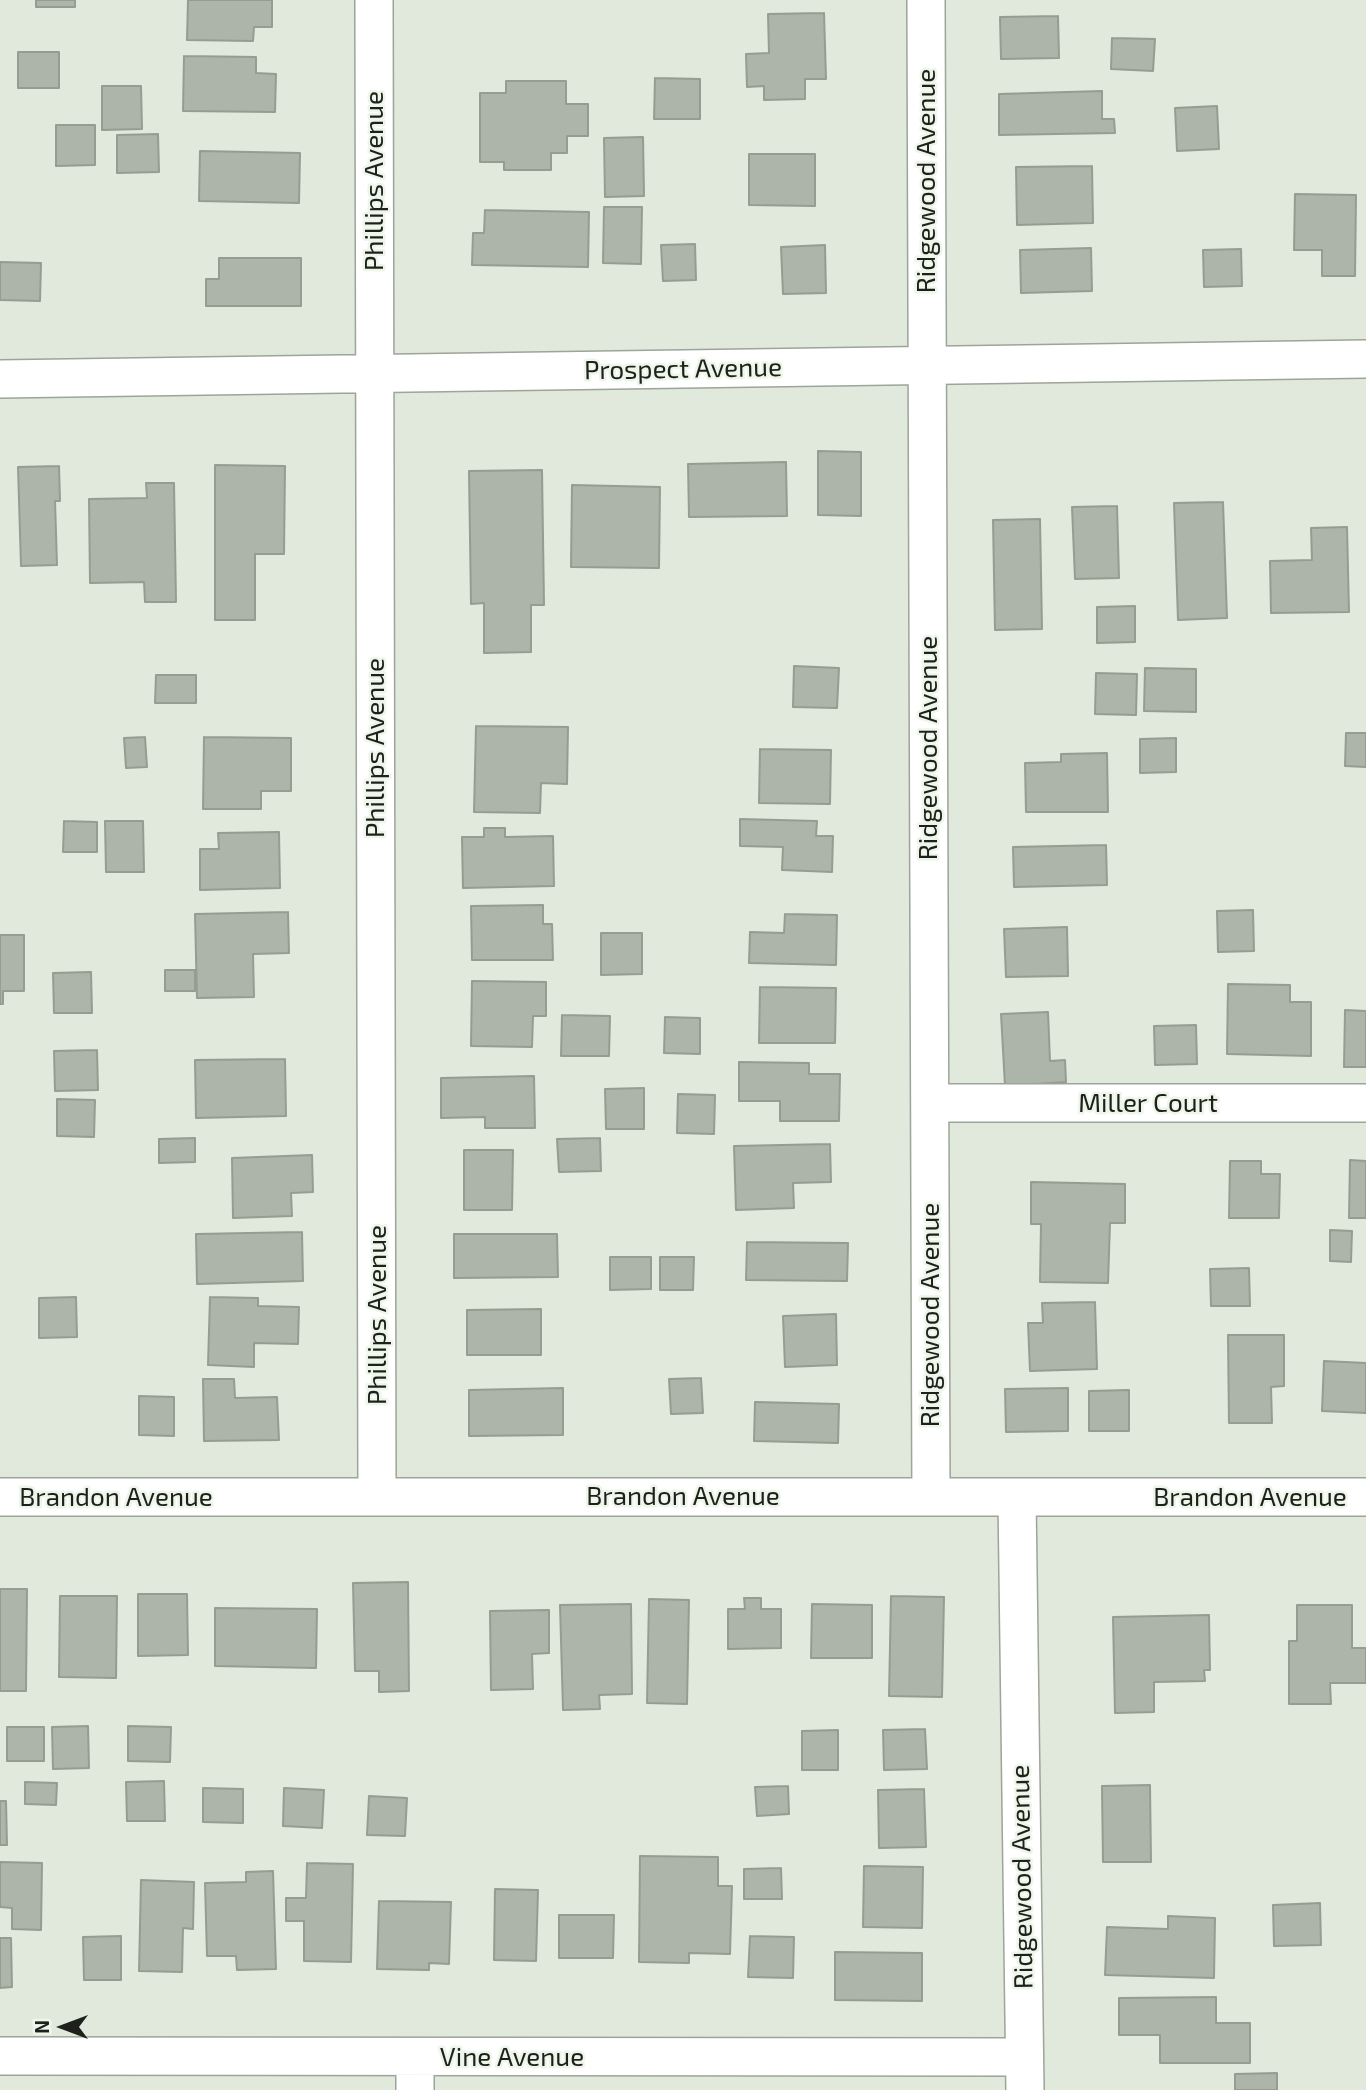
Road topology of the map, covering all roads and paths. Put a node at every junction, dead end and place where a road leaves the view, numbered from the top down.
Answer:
1 (374, 0) edge
2 (926, 0) edge
3 (1366, 359) edge
4 (927, 365) junction
5 (374, 374) junction
6 (0, 379) edge
7 (930, 1103) junction
8 (1366, 1103) edge
9 (377, 1496) junction
10 (0, 1497) edge
11 (931, 1497) junction
12 (1017, 1497) junction
13 (1366, 1497) edge
14 (0, 2056) edge
15 (415, 2073) edge
16 (1025, 2074) edge

1 - 5 street, Phillips Avenue
2 - 4 street, Ridgewood Avenue
3 - 4 street, Prospect Avenue
4 - 5 street, Prospect Avenue
4 - 7 street, Ridgewood Avenue
5 - 6 street, Prospect Avenue
5 - 9 street, Phillips Avenue
7 - 8 street, Miller Court
7 - 11 street, Ridgewood Avenue
9 - 10 street, Brandon Avenue
9 - 11 street, Brandon Avenue
11 - 12 street, Brandon Avenue
12 - 13 street, Brandon Avenue
12 - 16 street, Ridgewood Avenue
14 - 15 street, Vine Avenue
15 - 16 street, Vine Avenue

